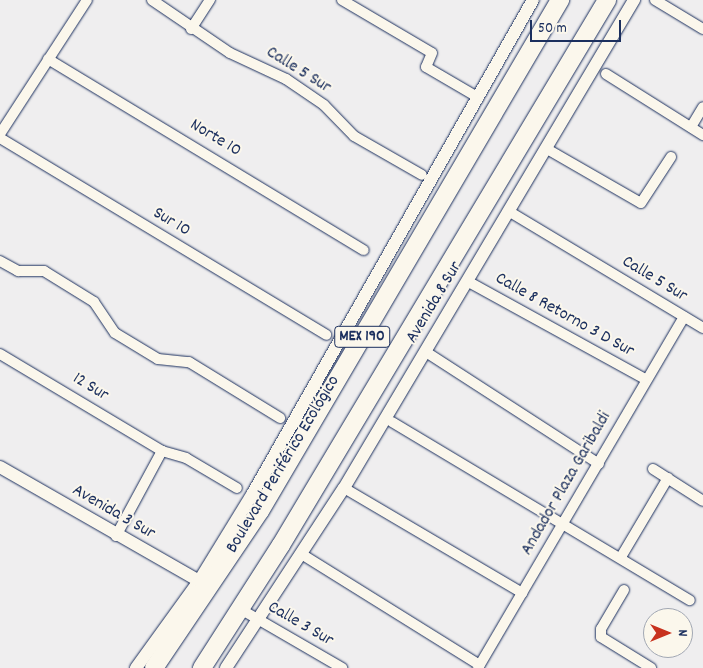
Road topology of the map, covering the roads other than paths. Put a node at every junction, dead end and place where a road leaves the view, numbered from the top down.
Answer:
1 (87, 0) edge
2 (152, 0) edge
3 (210, 0) edge
4 (342, 0) edge
5 (533, 0) edge
6 (560, 0) edge
7 (607, 0) edge
8 (634, 0) edge
9 (655, 0) edge
10 (191, 29) junction
11 (703, 29) edge
12 (48, 59) junction
13 (606, 74) dead end
14 (479, 98) junction
15 (703, 106) edge
16 (691, 127) junction
17 (0, 134) edge
18 (703, 135) edge
19 (0, 138) edge
20 (547, 149) junction
21 (671, 157) dead end
22 (422, 175) dead end
23 (510, 212) junction
24 (364, 250) dead end
25 (0, 261) edge
26 (467, 281) junction
27 (684, 317) junction
28 (703, 328) edge
29 (326, 335) dead end
30 (426, 352) junction
31 (0, 354) edge
32 (645, 379) junction
33 (280, 418) dead end
34 (392, 422) dead end
35 (162, 451) junction
36 (600, 464) junction
37 (0, 467) edge
38 (653, 469) dead end
39 (668, 478) junction
40 (237, 488) dead end
41 (344, 488) junction
42 (703, 501) edge
43 (563, 525) junction
44 (116, 536) junction
45 (303, 555) junction
46 (620, 557) junction
47 (204, 583) junction
48 (624, 590) dead end
49 (522, 593) junction
50 (690, 600) dead end
51 (242, 610) junction
52 (260, 620) junction
53 (336, 666) edge
54 (479, 667) edge
55 (136, 668) edge
56 (154, 668) edge
57 (202, 668) edge
58 (226, 668) edge
59 (651, 668) edge

1 - 12 street
2 - 10 street, Calle 5 Sur
3 - 10 street
4 - 14 street
5 - 14 street, Boulevard Periférico Ecológico
6 - 47 highway, Boulevard Periférico Ecológico / MEX 190
7 - 51 highway, MEX 190
8 - 20 street, Avenida 8 Sur
9 - 11 street
10 - 22 street, Calle 5 Sur
12 - 17 street
12 - 24 street, Norte 10
13 - 16 street
14 - 47 street, Boulevard Periférico Ecológico
15 - 16 street
16 - 18 street
19 - 29 street, Sur 10
20 - 21 street
20 - 23 street, Avenida 8 Sur
23 - 26 street, Avenida 8 Sur
23 - 27 street, Calle 5 Sur
25 - 33 street
26 - 30 street, Avenida 8 Sur
26 - 32 street, Calle 8 Retorno 3 D Sur
27 - 28 street, Calle 5 Sur
27 - 32 street, Andador Plaza Garibaldi
30 - 36 street
30 - 41 street, Avenida 8 Sur
31 - 35 street, 12 Sur
32 - 36 street, Andador Plaza Garibaldi
34 - 43 street
35 - 40 street, 12 Sur
35 - 44 street
36 - 43 street, Andador Plaza Garibaldi
37 - 44 street, Avenida 3 Sur
38 - 39 street
39 - 42 street
39 - 46 street
41 - 45 street, Avenida 8 Sur
41 - 49 street
43 - 46 street
43 - 49 street, Andador Plaza Garibaldi
44 - 47 street, Avenida 3 Sur
45 - 52 street, Avenida 8 Sur
45 - 54 street
46 - 50 street
47 - 55 street, Boulevard Periférico Ecológico
47 - 56 highway, Boulevard Periférico Ecológico / MEX 190
48 - 59 street
49 - 54 street, Andador Plaza Garibaldi
51 - 52 street, Calle 3 Sur
51 - 57 highway, MEX 190
52 - 53 street, Calle 3 Sur
52 - 58 street, Avenida 8 Sur

